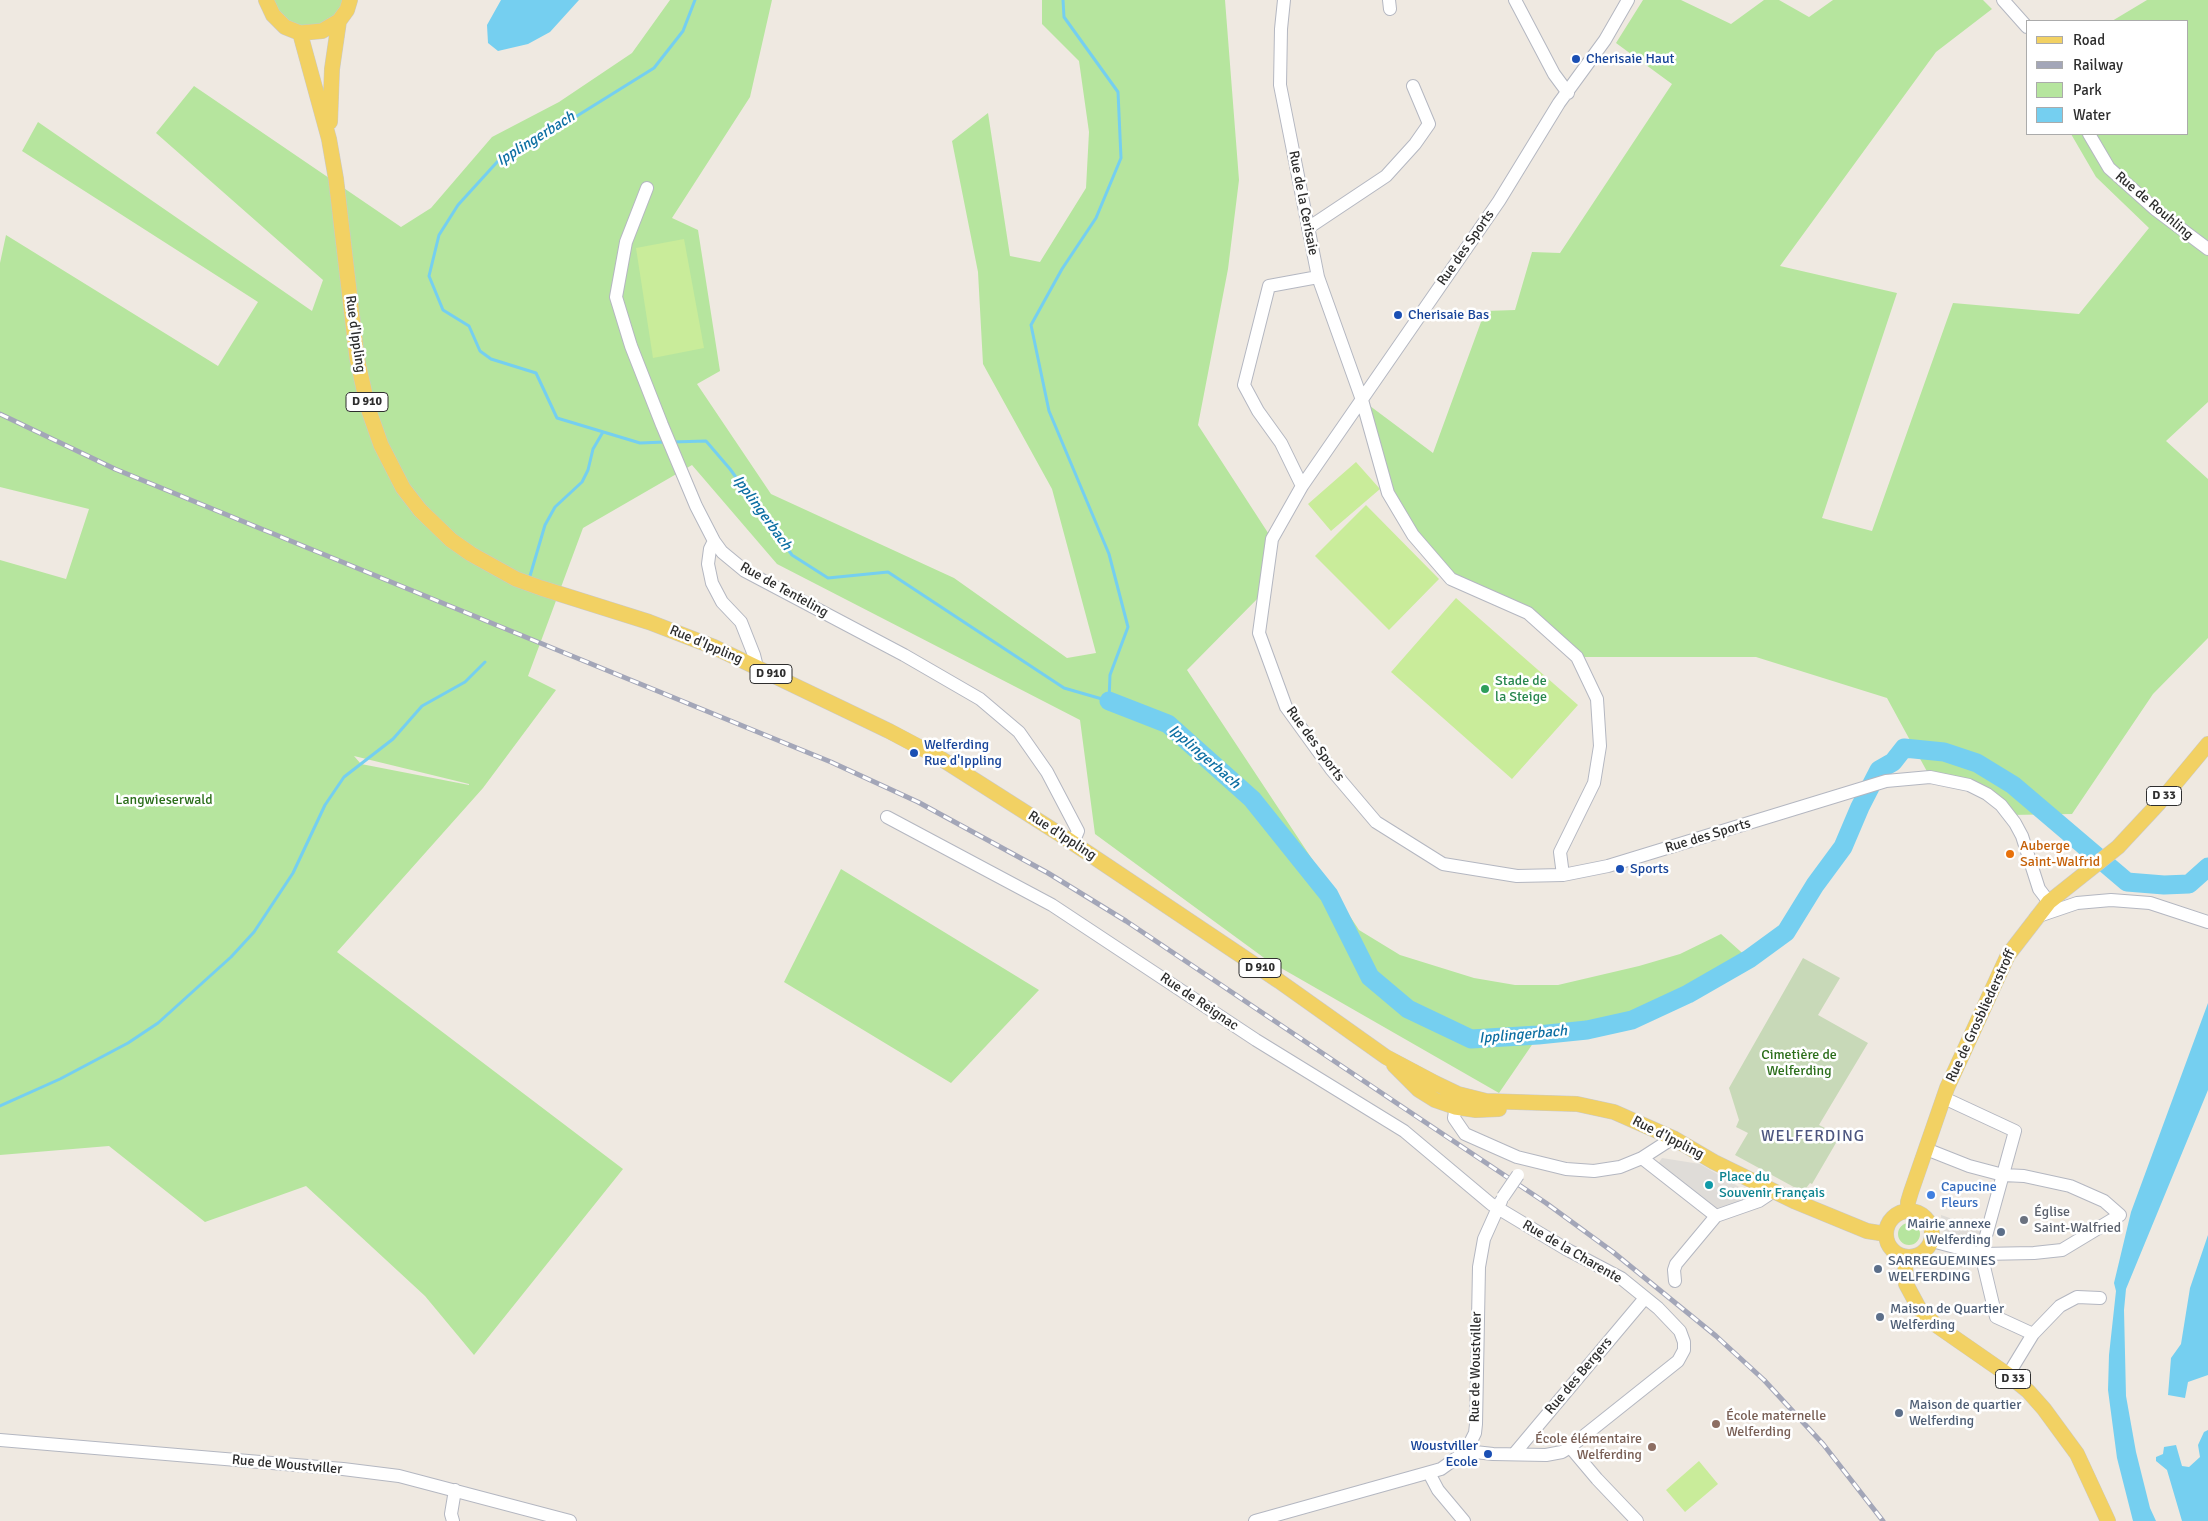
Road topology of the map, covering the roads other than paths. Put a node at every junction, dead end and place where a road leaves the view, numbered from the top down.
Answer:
1 (266, 0) edge
2 (350, 0) edge
3 (1284, 0) edge
4 (1628, 0) edge
5 (2003, 0) edge
6 (1517, 1) edge
7 (339, 21) junction
8 (2026, 26) edge
9 (300, 33) junction
10 (1413, 86) dead end
11 (1568, 93) junction
12 (2090, 135) edge
13 (329, 139) junction
14 (647, 188) dead end
15 (1308, 228) junction
16 (2208, 249) edge
17 (1318, 277) junction
18 (1362, 400) junction
19 (1302, 486) junction
20 (714, 541) junction
21 (757, 667) junction
22 (2208, 744) edge
23 (887, 817) dead end
24 (1073, 843) junction
25 (1563, 875) junction
26 (2049, 902) junction
27 (2036, 917) junction
28 (2208, 922) edge
29 (1944, 1098) junction
30 (1457, 1101) junction
31 (1673, 1138) junction
32 (1926, 1149) junction
33 (1642, 1158) junction
34 (1530, 1161) junction
35 (2003, 1175) junction
36 (1772, 1190) junction
37 (1500, 1203) junction
38 (1908, 1211) junction
39 (1716, 1216) junction
40 (1886, 1234) junction
41 (1932, 1241) junction
42 (1981, 1254) junction
43 (1905, 1258) junction
44 (1675, 1281) dead end
45 (1645, 1298) junction
46 (2100, 1298) dead end
47 (2033, 1334) junction
48 (2008, 1375) junction
49 (0, 1440) edge
50 (1570, 1447) junction
51 (1466, 1451) junction
52 (1514, 1454) junction
53 (1428, 1474) junction
54 (455, 1490) junction
55 (452, 1521) edge
56 (570, 1521) edge
57 (1255, 1521) edge
58 (1464, 1521) edge
59 (1637, 1521) edge
60 (2108, 1521) edge

1 - 9 main road
2 - 7 main road, Rue d'Ippling
3 - 15 street, Rue de la Cerisaie
4 - 11 street, Rue des Sports
5 - 8 street
6 - 11 street
7 - 9 main road
7 - 13 main road, Rue d'Ippling / D 910
9 - 13 main road, Rue d'Ippling / D 910
10 - 15 street
11 - 18 street, Rue des Sports
12 - 16 street, Rue de Rouhling
13 - 21 main road, Rue d'Ippling / D 910
14 - 20 street, Rue de Tenteling
15 - 17 street, Rue de la Cerisaie
17 - 18 street, Rue de la Cerisaie
17 - 19 street
18 - 19 street, Rue des Sports
18 - 25 street, Rue de la Cerisaie
19 - 25 street, Rue des Sports
20 - 21 street
20 - 24 street, Rue de Tenteling
21 - 24 main road, Rue d'Ippling / D 910
22 - 26 main road, Rue de Grosbliederstroff / D 33
23 - 37 street, Rue de Reignac
24 - 30 main road, Rue d'Ippling / D 910
25 - 26 street, Rue des Sports
26 - 27 main road, Rue de Grosbliederstroff / D 33
27 - 28 street
27 - 29 main road, Rue de Grosbliederstroff / D 33
29 - 32 main road, Rue de Grosbliederstroff / D 33
29 - 35 street
30 - 31 main road, Rue d'Ippling / D 910
30 - 34 street
31 - 33 street
31 - 36 main road, Rue d'Ippling / D 910
32 - 35 street
32 - 38 main road, Rue de Grosbliederstroff / D 33
33 - 34 street
33 - 39 street
34 - 37 street, Rue de Woustviller, bridge
35 - 42 street
35 - 42 street
36 - 39 street
36 - 40 main road, Rue d'Ippling / D 910
37 - 45 street, Rue de la Charente
37 - 51 street, Rue de Woustviller
38 - 40 main road
38 - 41 main road
39 - 44 street
40 - 43 main road
41 - 42 street
41 - 43 main road
42 - 47 street
43 - 48 main road, D 33
45 - 50 street, Rue de la Charente
45 - 52 street, Rue des Bergers
46 - 47 street
47 - 48 street
48 - 60 main road, D 33
49 - 54 street, Rue de Woustviller
50 - 52 street
50 - 59 street
51 - 52 street
51 - 53 street
53 - 57 street
53 - 58 street
54 - 55 street
54 - 56 street, Rue de Woustviller

